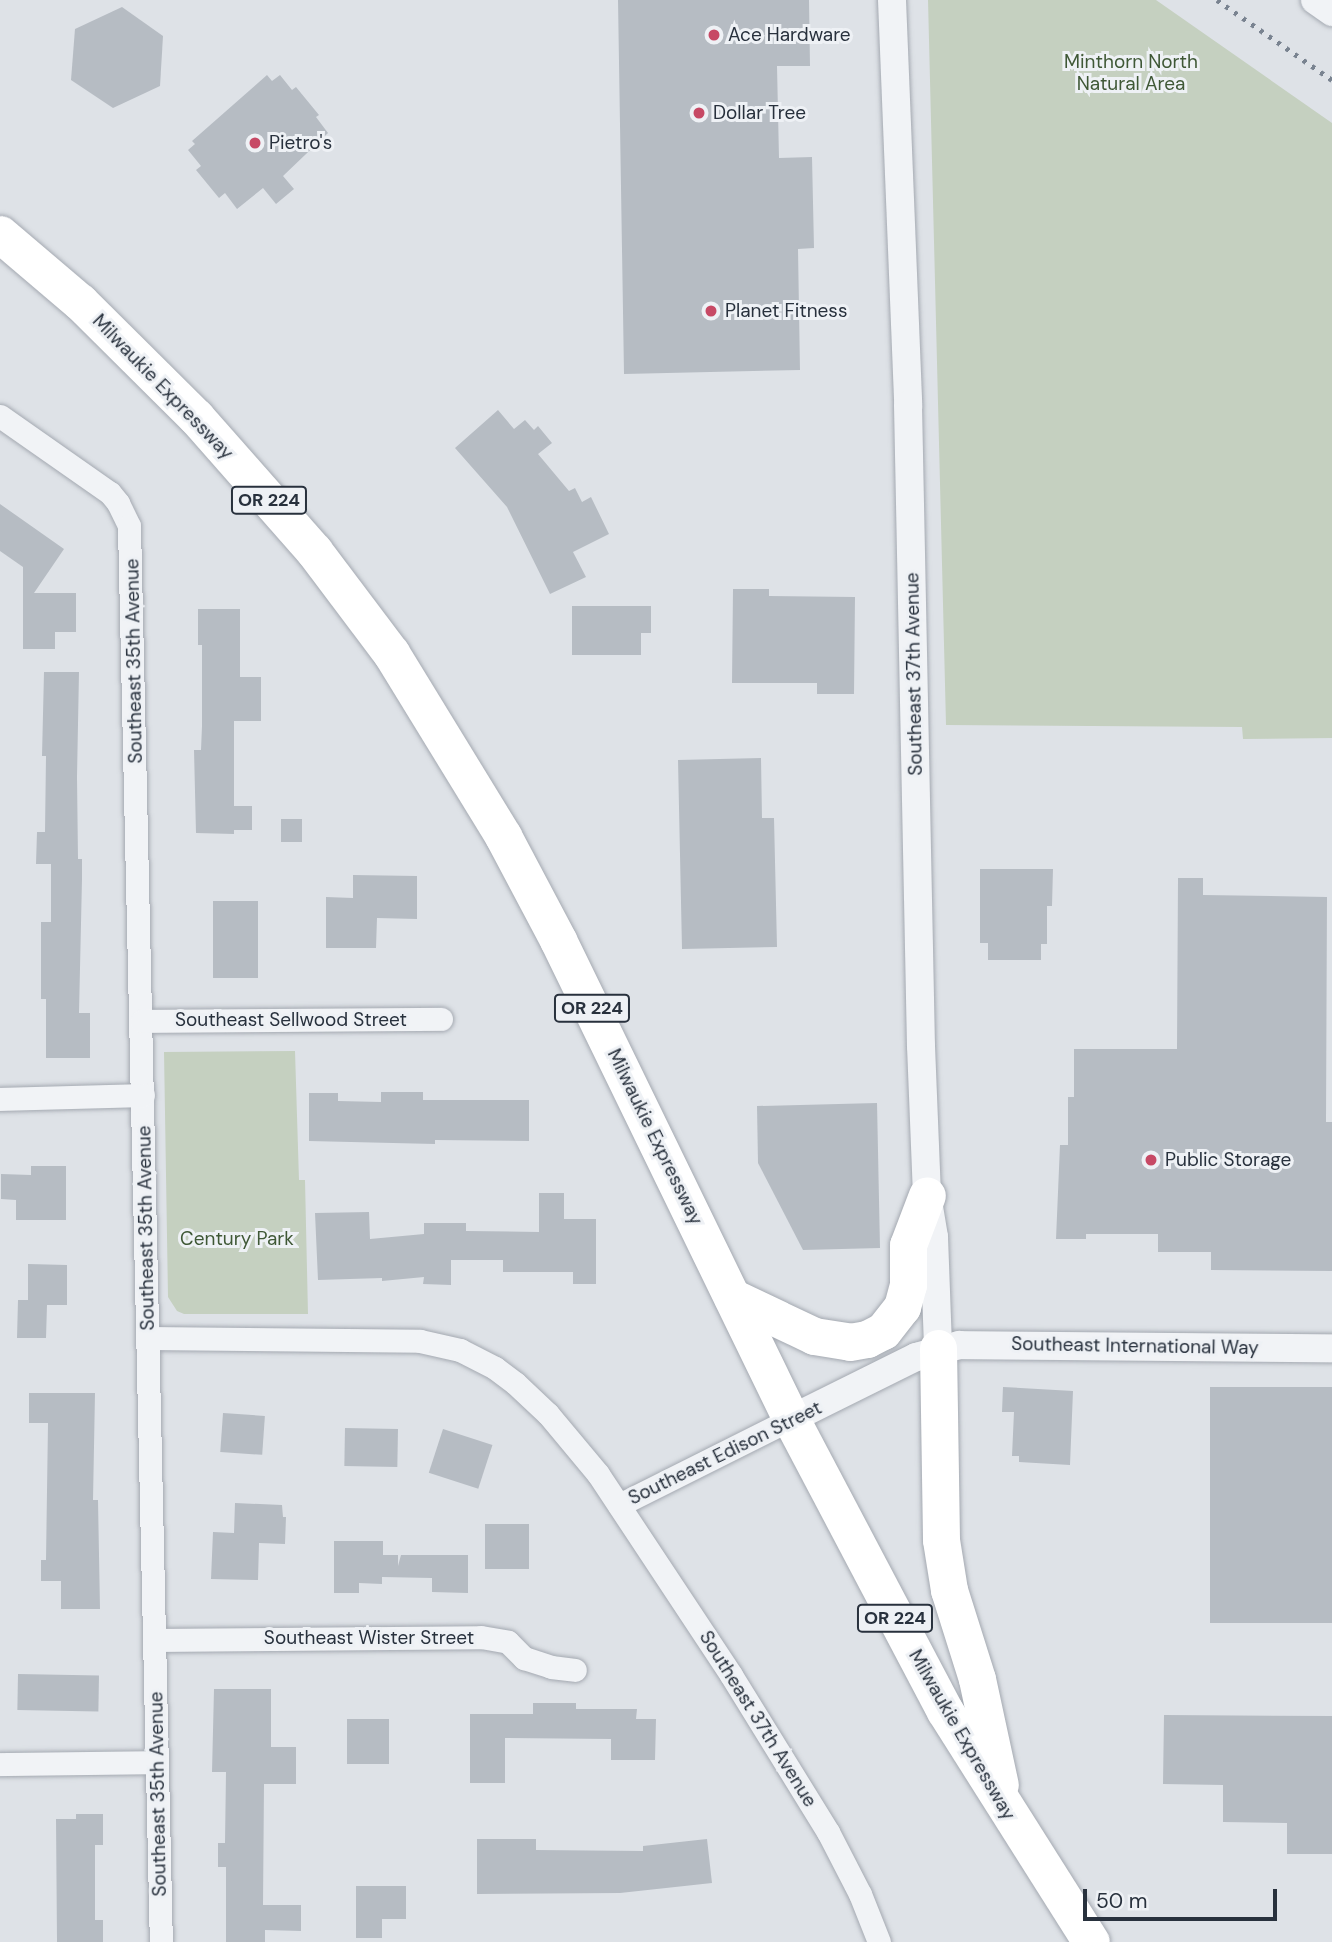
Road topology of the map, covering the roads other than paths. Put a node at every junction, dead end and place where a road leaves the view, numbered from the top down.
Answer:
1 (892, 0) edge
2 (1315, 0) edge
3 (1332, 12) edge
4 (0, 234) edge
5 (0, 416) edge
6 (440, 1019) dead end
7 (142, 1021) junction
8 (144, 1095) junction
9 (0, 1099) edge
10 (927, 1195) junction
11 (732, 1297) junction
12 (148, 1338) junction
13 (937, 1348) junction
14 (1332, 1348) edge
15 (791, 1419) junction
16 (620, 1505) junction
17 (154, 1640) junction
18 (575, 1670) dead end
19 (157, 1762) junction
20 (0, 1765) edge
21 (1006, 1813) junction
22 (161, 1942) edge
23 (879, 1942) edge
24 (1091, 1942) edge

1 - 10 street, Southeast 37th Avenue
2 - 3 street
4 - 11 highway, Milwaukie Expressway / OR 224
5 - 7 street, Southeast 35th Avenue
6 - 7 street, Southeast Sellwood Street
7 - 8 street, Southeast 35th Avenue
8 - 9 street
8 - 12 street, Southeast 35th Avenue
10 - 11 highway
10 - 13 street, Southeast 37th Avenue
11 - 15 highway, Milwaukie Expressway / OR 224
12 - 16 street, Southeast Edison Street
12 - 17 street, Southeast 35th Avenue
13 - 14 street, Southeast International Way
13 - 15 street, Southeast Edison Street
13 - 21 highway
15 - 16 street, Southeast Edison Street
15 - 21 highway, Milwaukie Expressway / OR 224
16 - 23 street, Southeast 37th Avenue
17 - 18 street, Southeast Wister Street
17 - 19 street, Southeast 35th Avenue
19 - 20 street
19 - 22 street, Southeast 35th Avenue
21 - 24 highway, Milwaukie Expressway / OR 224

